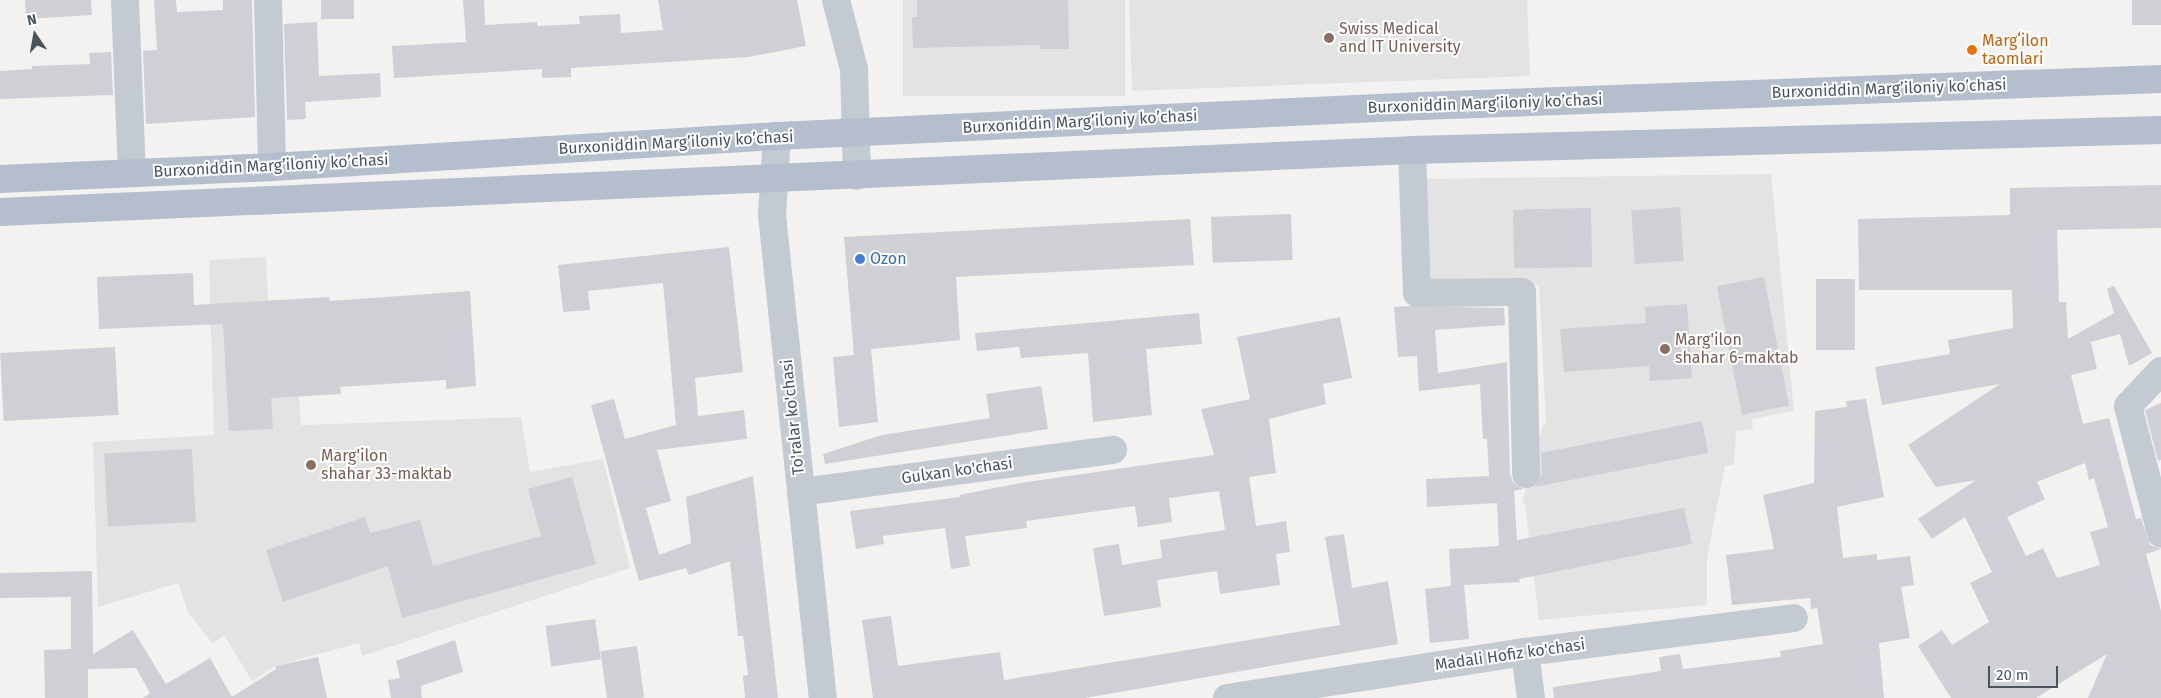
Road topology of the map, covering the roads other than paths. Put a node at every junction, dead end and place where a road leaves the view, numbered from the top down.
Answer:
1 (125, 0) edge
2 (268, 0) edge
3 (836, 0) edge
4 (2161, 79) edge
5 (2161, 130) edge
6 (857, 134) junction
7 (777, 136) junction
8 (1412, 150) junction
9 (272, 167) junction
10 (132, 173) junction
11 (857, 176) junction
12 (0, 179) edge
13 (774, 180) junction
14 (0, 212) edge
15 (2161, 371) edge
16 (1113, 450) dead end
17 (1526, 474) dead end
18 (801, 492) junction
19 (2161, 534) edge
20 (1794, 618) dead end
21 (1525, 652) junction
22 (823, 698) edge
23 (1227, 698) edge
24 (1531, 698) edge

1 - 10 street
2 - 9 street
3 - 6 street
4 - 6 main road, Burxoniddin Marg’iloniy ko’chasi
5 - 8 main road, Burxoniddin Marg’iloniy ko’chasi
6 - 7 main road, Burxoniddin Marg’iloniy ko’chasi
6 - 11 street
7 - 9 main road, Burxoniddin Marg’iloniy ko’chasi
7 - 13 street, To'ralar ko'chasi
8 - 11 main road, Burxoniddin Marg’iloniy ko’chasi
8 - 17 street
9 - 10 main road, Burxoniddin Marg’iloniy ko’chasi
10 - 12 main road, Burxoniddin Marg’iloniy ko’chasi
11 - 13 main road, Burxoniddin Marg’iloniy ko’chasi
13 - 14 main road, Burxoniddin Marg’iloniy ko’chasi
13 - 18 street, To'ralar ko'chasi
15 - 19 street
16 - 18 street, Gulxan ko'chasi
18 - 22 street, To'ralar ko'chasi
20 - 21 street, Madali Hofiz ko'chasi
21 - 23 street, Madali Hofiz ko'chasi
21 - 24 street

